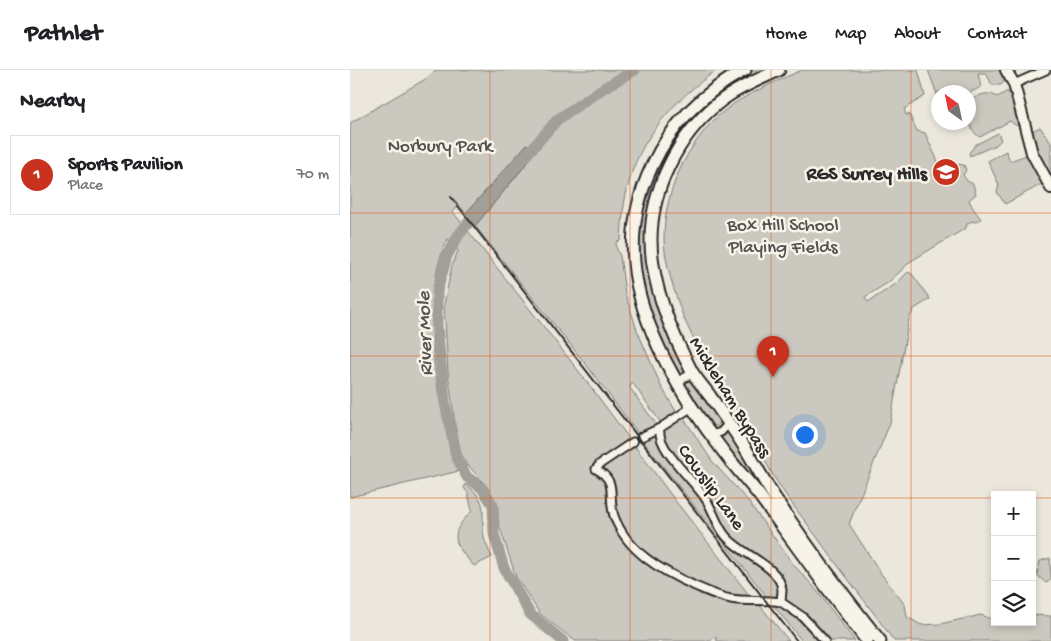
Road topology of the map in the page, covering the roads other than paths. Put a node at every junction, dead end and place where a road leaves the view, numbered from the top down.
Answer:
1 (745, 70) edge
2 (780, 70) edge
3 (1006, 70) edge
4 (1046, 70) edge
5 (1014, 84) junction
6 (1051, 188) edge
7 (694, 374) junction
8 (677, 384) junction
9 (692, 407) junction
10 (728, 423) junction
11 (660, 428) junction
12 (711, 435) junction
13 (640, 437) dead end
14 (633, 442) dead end
15 (781, 602) junction
16 (826, 641) edge
17 (867, 641) edge
18 (880, 641) edge

1 - 8 highway, Mickleham Bypass
2 - 7 highway, Mickleham Bypass
3 - 5 main road
4 - 5 street
5 - 6 main road
7 - 8 street
7 - 10 highway, Mickleham Bypass
8 - 9 highway, Mickleham Bypass
9 - 11 street
9 - 12 highway, Mickleham Bypass
10 - 12 street
10 - 18 highway, Mickleham Bypass
11 - 13 street
11 - 15 street, Cowslip Lane
12 - 17 highway, Mickleham Bypass
14 - 15 street
15 - 16 street

